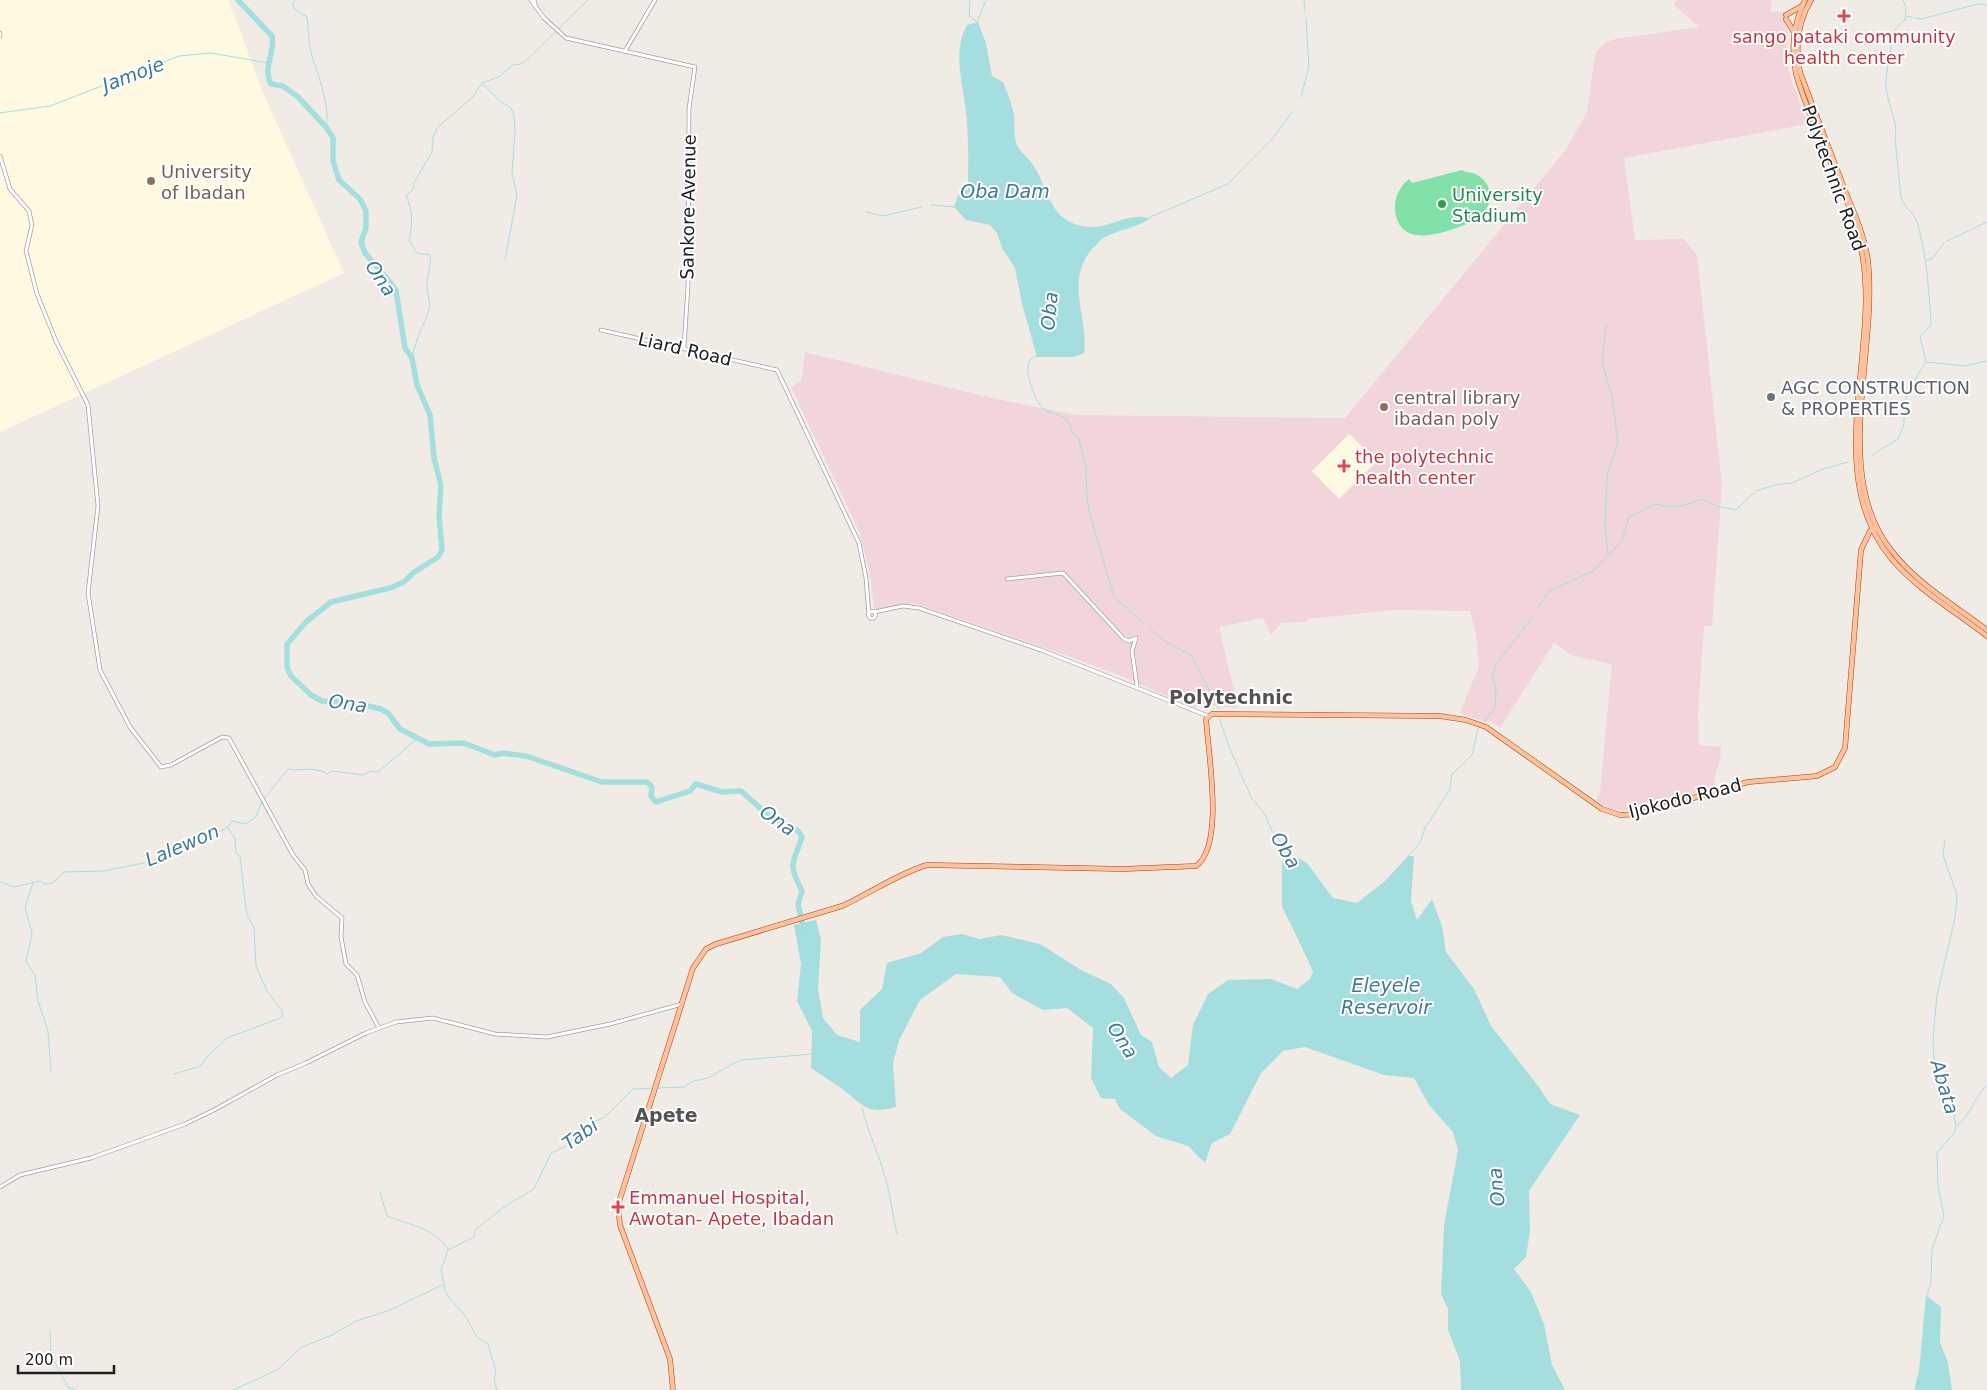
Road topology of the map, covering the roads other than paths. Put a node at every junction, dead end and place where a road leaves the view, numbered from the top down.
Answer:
1 (532, 0) edge
2 (655, 0) edge
3 (1806, 0) edge
4 (1811, 0) edge
5 (1803, 6) junction
6 (1800, 16) junction
7 (1794, 32) junction
8 (625, 51) junction
9 (1821, 133) junction
10 (0, 156) edge
11 (601, 330) dead end
12 (684, 348) junction
13 (1875, 530) junction
14 (1007, 579) dead end
15 (868, 603) junction
16 (874, 613) junction
17 (1987, 630) edge
18 (1987, 636) edge
19 (1124, 639) junction
20 (1132, 651) junction
21 (1137, 686) junction
22 (1208, 716) junction
23 (683, 1004) junction
24 (378, 1028) junction
25 (0, 1187) edge
26 (673, 1390) edge

1 - 8 street
2 - 8 street
3 - 5 main road, Polytechnic Road
4 - 6 main road, Polytechnic Road
5 - 6 main road, Polytechnic Road
5 - 7 main road
6 - 7 main road, Polytechnic Road
6 - 9 main road, Polytechnic Road
7 - 9 main road, Polytechnic Road
8 - 12 street, Sankore Avenue
9 - 13 main road, Polytechnic Road
10 - 24 street
11 - 12 street, Liard Road
12 - 15 street, Liard Road
13 - 17 main road, Polytechnic Road
13 - 18 main road, Polytechnic Road
13 - 22 main road, Ijokodo Road
14 - 19 street
15 - 16 street
15 - 16 street
16 - 21 street
19 - 20 street
19 - 20 street
20 - 21 street
21 - 22 street
22 - 23 main road
23 - 24 street
23 - 26 main road
24 - 25 street

